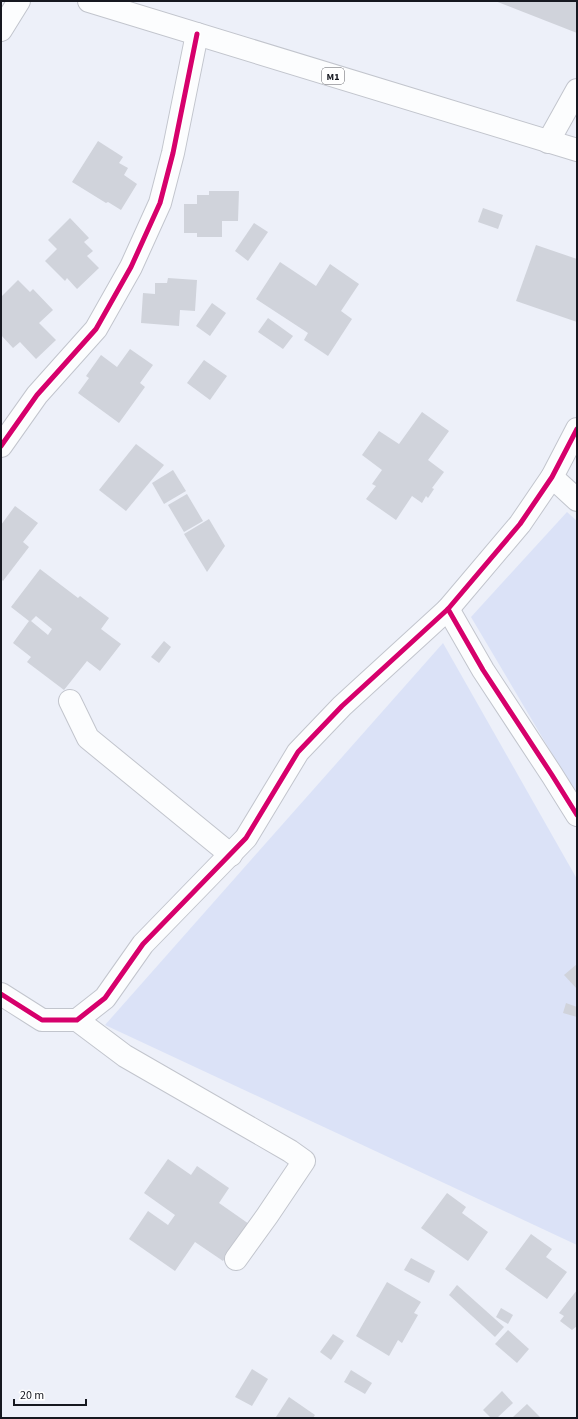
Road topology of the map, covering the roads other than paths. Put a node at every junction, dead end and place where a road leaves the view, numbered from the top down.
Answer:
1 (19, 1) edge
2 (89, 1) edge
3 (1, 30) edge
4 (196, 34) junction
5 (577, 90) edge
6 (548, 142) junction
7 (577, 150) edge
8 (577, 429) edge
9 (1, 446) edge
10 (552, 477) junction
11 (577, 500) edge
12 (448, 609) junction
13 (70, 702) dead end
14 (577, 815) edge
15 (231, 855) junction
16 (1, 994) edge
17 (77, 1020) junction
18 (236, 1258) dead end

1 - 3 main road
2 - 4 main road, M1
4 - 6 main road, M1
4 - 9 main road
5 - 6 main road
6 - 7 main road, M1
8 - 10 main road
10 - 11 main road
10 - 12 main road
12 - 14 main road
12 - 15 main road
13 - 15 main road
15 - 17 main road
16 - 17 main road
17 - 18 main road

